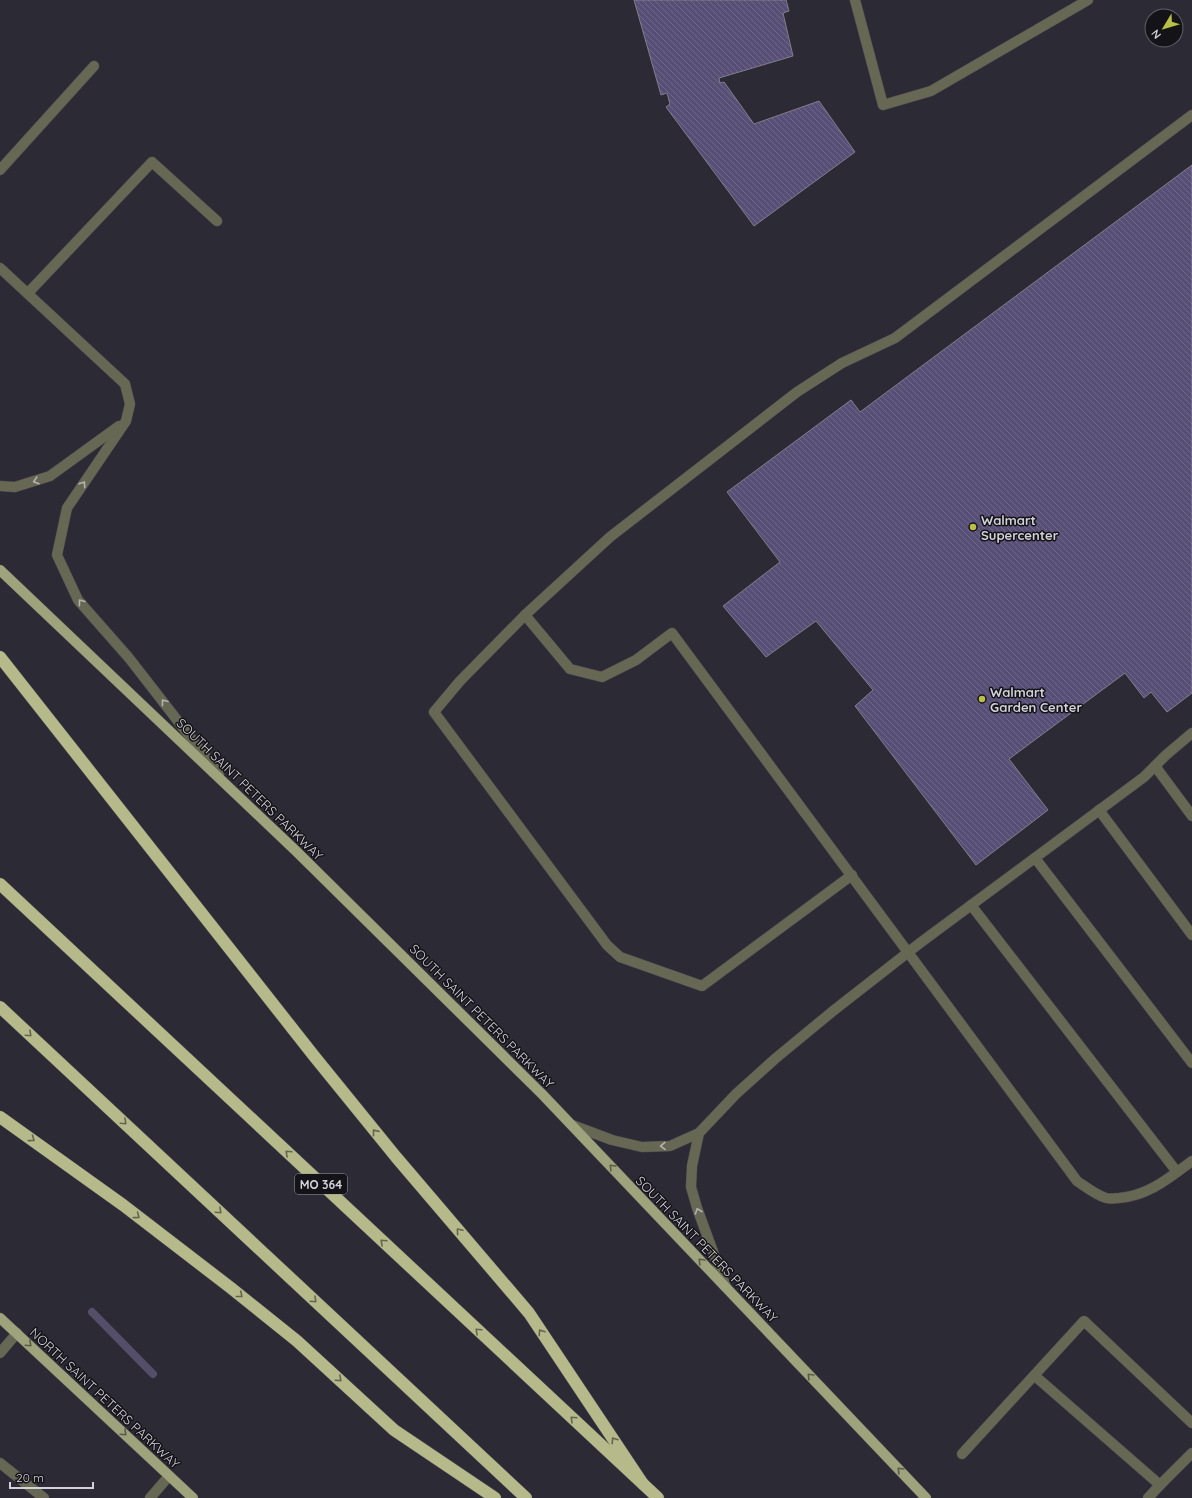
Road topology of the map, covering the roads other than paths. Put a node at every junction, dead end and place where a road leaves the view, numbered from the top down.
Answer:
1 (855, 0) edge
2 (1088, 0) edge
3 (94, 66) dead end
4 (1192, 115) edge
5 (0, 170) edge
6 (217, 221) dead end
7 (0, 268) edge
8 (28, 293) junction
9 (126, 421) junction
10 (0, 486) edge
11 (0, 570) edge
12 (525, 615) junction
13 (0, 657) edge
14 (1192, 733) edge
15 (1155, 766) junction
16 (231, 788) junction
17 (1099, 810) junction
18 (1192, 816) edge
19 (1035, 858) junction
20 (852, 874) junction
21 (0, 884) edge
22 (971, 905) junction
23 (1192, 935) edge
24 (909, 951) junction
25 (0, 1007) edge
26 (1192, 1063) edge
27 (0, 1117) edge
28 (572, 1125) junction
29 (699, 1133) junction
30 (1192, 1161) edge
31 (1178, 1172) junction
32 (726, 1287) junction
33 (0, 1318) edge
34 (16, 1333) junction
35 (0, 1353) edge
36 (1035, 1376) junction
37 (1192, 1423) edge
38 (1192, 1453) edge
39 (962, 1454) dead end
40 (0, 1463) edge
41 (169, 1476) junction
42 (643, 1484) junction
43 (1160, 1485) junction
44 (44, 1498) edge
45 (150, 1498) edge
46 (193, 1498) edge
47 (495, 1498) edge
48 (526, 1498) edge
49 (658, 1498) edge
50 (926, 1498) edge
51 (1148, 1498) edge

1 - 2 lane
3 - 5 lane
4 - 12 lane
6 - 8 lane
7 - 8 lane
8 - 9 lane
9 -> 10 lane
16 -> 9 lane
11 - 16 main road, SOUTH SAINT PETERS PARKWAY
12 - 20 lane
12 - 20 lane
42 -> 13 highway
14 - 15 lane
15 - 17 lane
15 - 18 lane
16 - 28 main road, SOUTH SAINT PETERS PARKWAY
17 - 19 lane
17 - 23 lane
19 - 22 lane
19 - 26 lane
20 - 24 lane
42 -> 21 highway, MO 364
22 - 24 lane
22 - 31 lane
24 - 29 lane
24 - 31 lane
25 -> 48 highway
27 -> 47 highway
29 -> 28 lane
32 -> 28 main road, SOUTH SAINT PETERS PARKWAY
32 -> 29 lane
30 - 31 lane
50 -> 32 main road, SOUTH SAINT PETERS PARKWAY
33 - 34 main road, NORTH SAINT PETERS PARKWAY
34 - 35 lane
34 -> 41 main road, NORTH SAINT PETERS PARKWAY
36 - 37 lane
36 - 39 lane
36 - 43 lane
38 - 43 lane
40 - 44 lane
41 - 45 lane
41 - 46 main road, NORTH SAINT PETERS PARKWAY
42 - 49 highway, MO 364
43 - 51 lane

